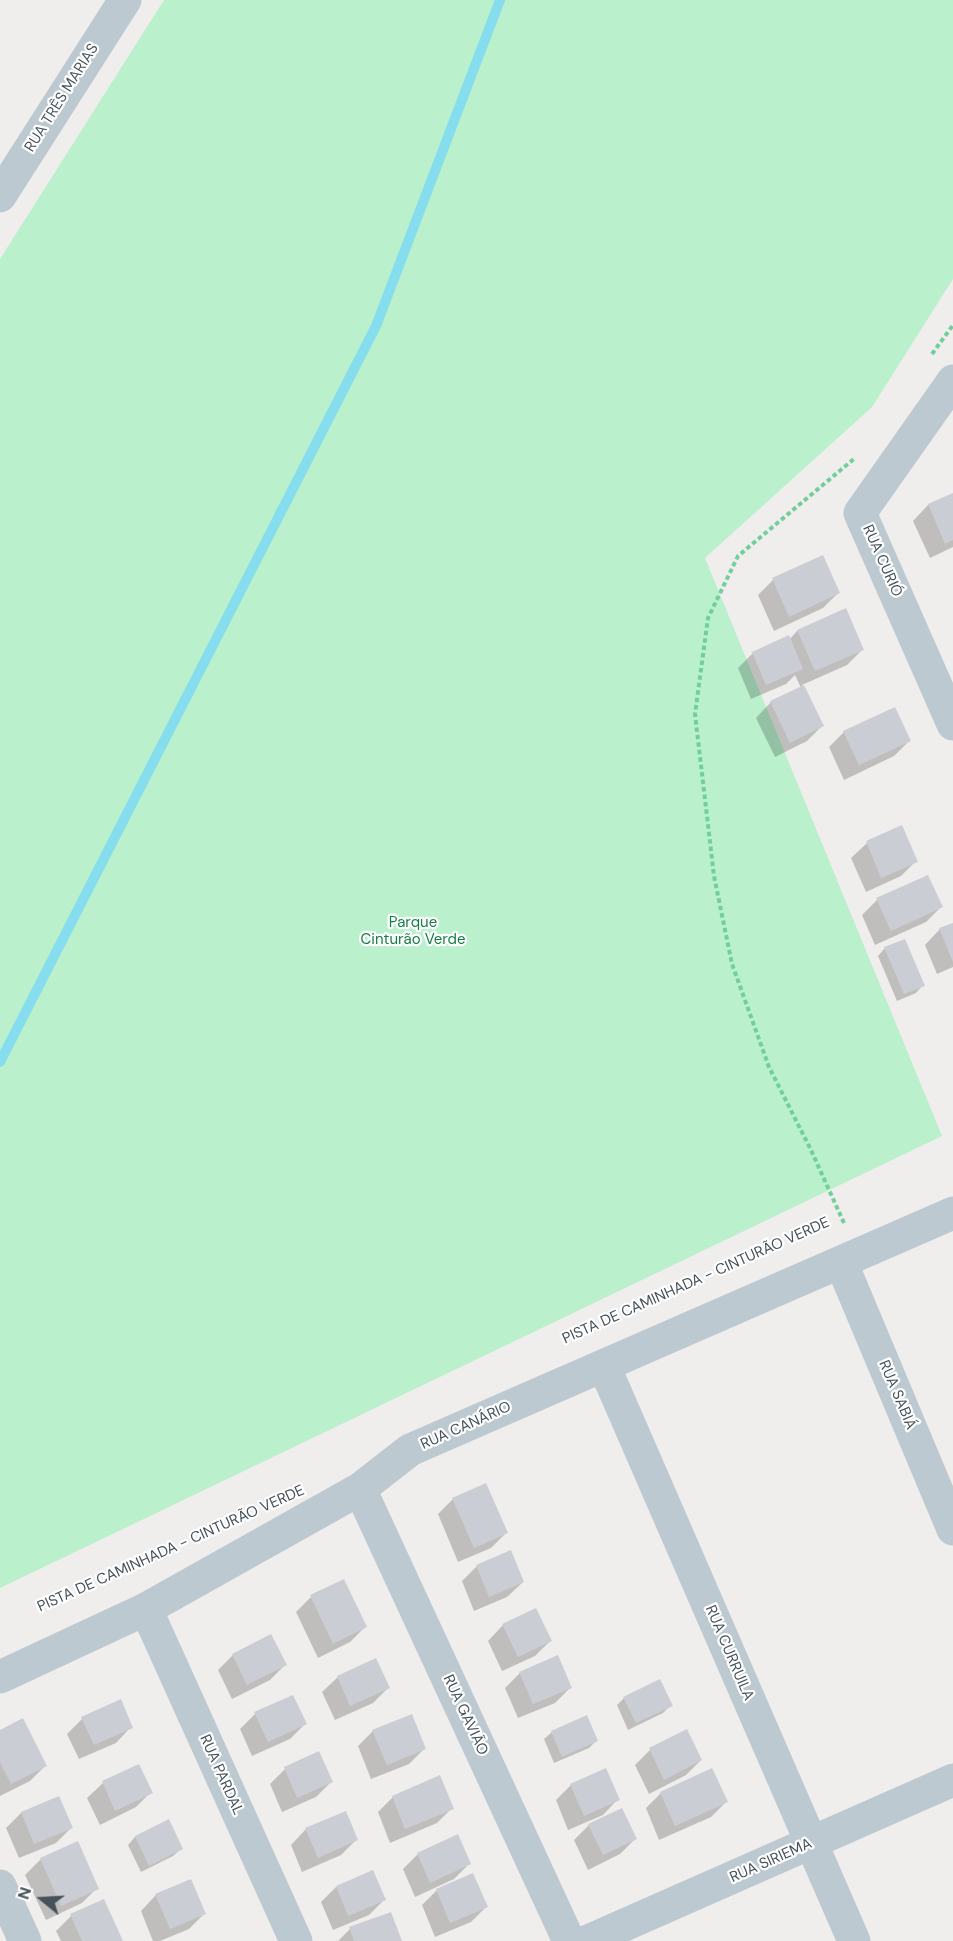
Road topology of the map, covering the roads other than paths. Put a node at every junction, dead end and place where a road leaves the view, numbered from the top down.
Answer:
1 (125, 0) edge
2 (0, 196) edge
3 (953, 381) edge
4 (953, 724) edge
5 (953, 1213) edge
6 (842, 1262) junction
7 (603, 1365) junction
8 (360, 1489) junction
9 (953, 1529) edge
10 (146, 1609) junction
11 (0, 1677) edge
12 (953, 1780) edge
13 (811, 1843) junction
14 (0, 1887) edge
15 (25, 1941) edge
16 (296, 1941) edge
17 (569, 1941) edge
18 (588, 1941) edge
19 (854, 1941) edge

1 - 2 street, RUA TRÊS MARIAS
3 - 4 street, RUA CURIÓ
5 - 6 street, RUA CANÁRIO
6 - 7 street, RUA CANÁRIO
6 - 9 street, RUA SABIÁ
7 - 8 street, RUA CANÁRIO
7 - 13 street, RUA CURRUILA
8 - 10 street, RUA CANÁRIO
8 - 17 street, RUA GAVIÃO
10 - 11 street, RUA CANÁRIO
10 - 16 street, RUA PARDAL
12 - 13 street, RUA SIRIEMA
13 - 18 street, RUA SIRIEMA
13 - 19 street, RUA CURRUILA
14 - 15 street

